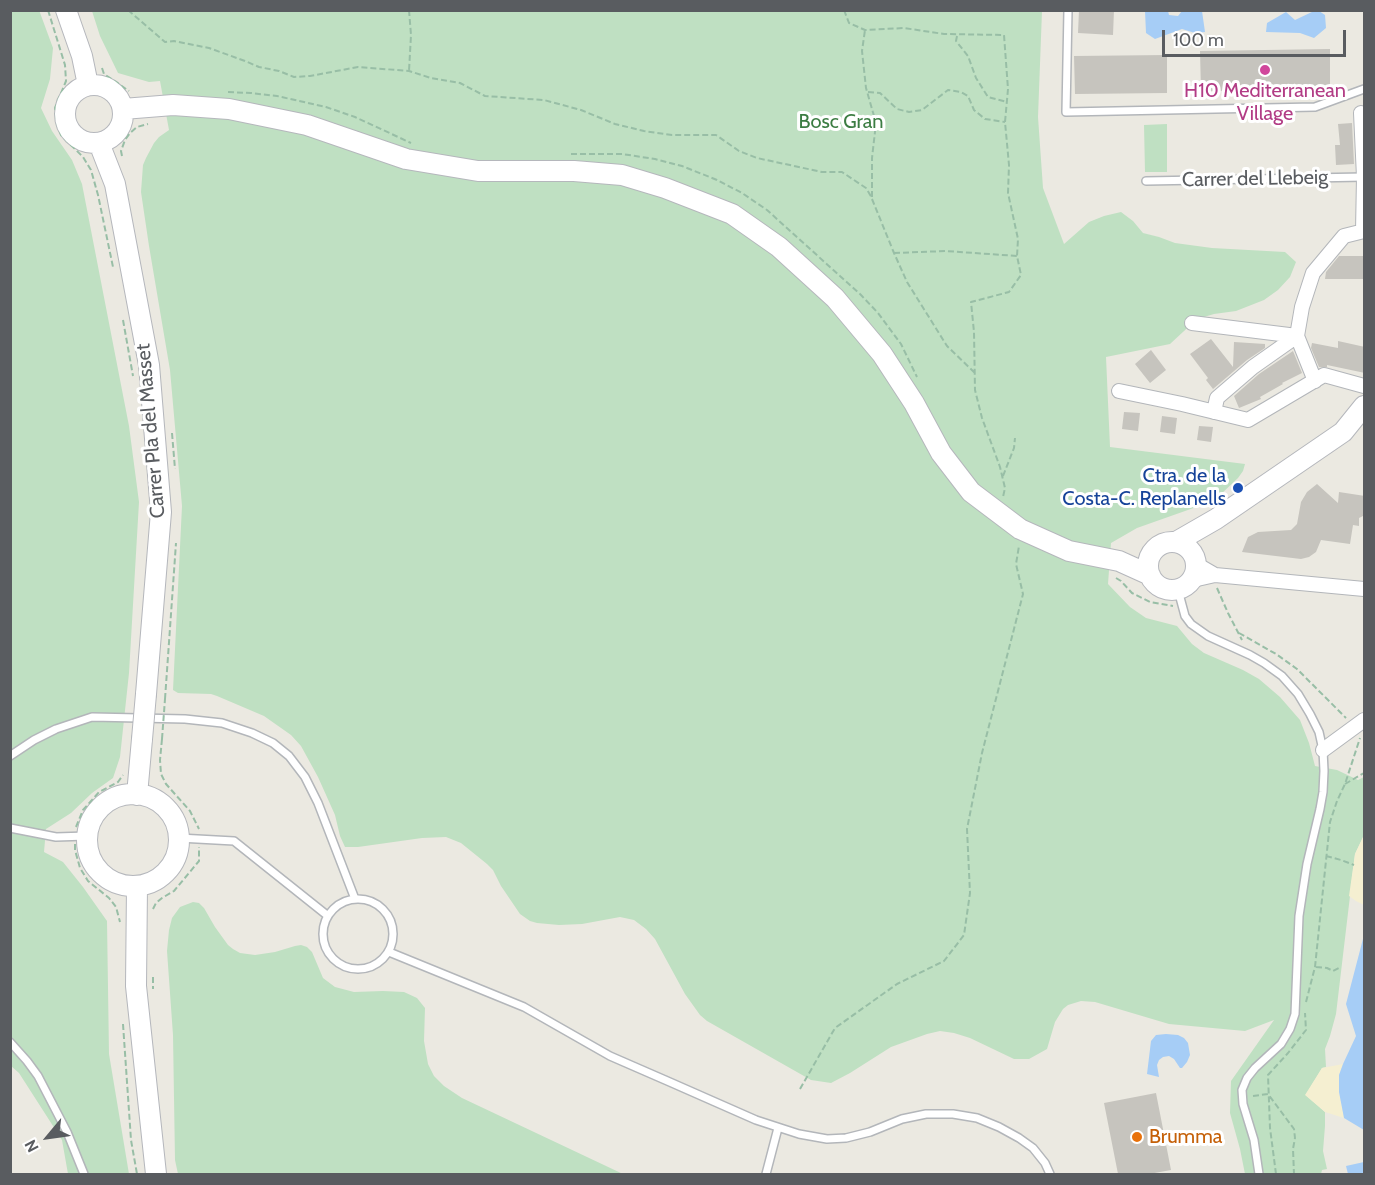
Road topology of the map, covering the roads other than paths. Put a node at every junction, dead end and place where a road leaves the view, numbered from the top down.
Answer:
1 (66, 10) edge
2 (1068, 10) edge
3 (88, 85) junction
4 (1365, 89) edge
5 (123, 109) junction
6 (1361, 113) dead end
7 (99, 143) junction
8 (1364, 177) edge
9 (1146, 181) dead end
10 (1364, 231) edge
11 (1192, 323) dead end
12 (1297, 336) junction
13 (1315, 381) junction
14 (1365, 386) edge
15 (1119, 391) dead end
16 (1365, 406) edge
17 (1214, 411) junction
18 (1216, 519) junction
19 (1176, 542) junction
20 (1153, 552) junction
21 (1112, 560) junction
22 (1150, 575) junction
23 (1189, 579) junction
24 (1365, 590) edge
25 (1359, 724) edge
26 (1323, 750) junction
27 (10, 756) edge
28 (137, 795) junction
29 (10, 828) edge
30 (80, 837) junction
31 (179, 838) junction
32 (136, 886) junction
33 (355, 899) junction
34 (328, 916) junction
35 (389, 952) junction
36 (10, 1042) edge
37 (778, 1128) junction
38 (84, 1174) edge
39 (156, 1174) edge
40 (766, 1174) edge
41 (1050, 1174) edge
42 (1259, 1174) edge

1 - 3 street
2 - 4 lane
3 - 5 street
3 - 7 street
5 - 7 street
5 - 21 street
6 - 8 street
7 - 28 street, Carrer Pla del Masset, bridge
8 - 9 lane, Carrer del Llebeig
8 - 10 street
10 - 12 street
11 - 12 street
12 - 13 street
12 - 17 street
13 - 14 street
13 - 17 street
15 - 17 street
16 - 18 street
18 - 19 street
18 - 23 street
19 - 20 street
19 - 23 street
20 - 21 street
20 - 22 street
21 - 22 street
22 - 23 street
23 - 24 street
23 - 26 lane
25 - 26 street
26 - 42 lane
27 - 33 lane
28 - 30 street
28 - 31 street
29 - 30 lane
30 - 32 street
31 - 32 street
31 - 34 lane
32 - 39 street
33 - 34 lane
33 - 35 lane
34 - 35 lane
35 - 37 lane
36 - 38 lane
37 - 40 lane
37 - 41 lane

